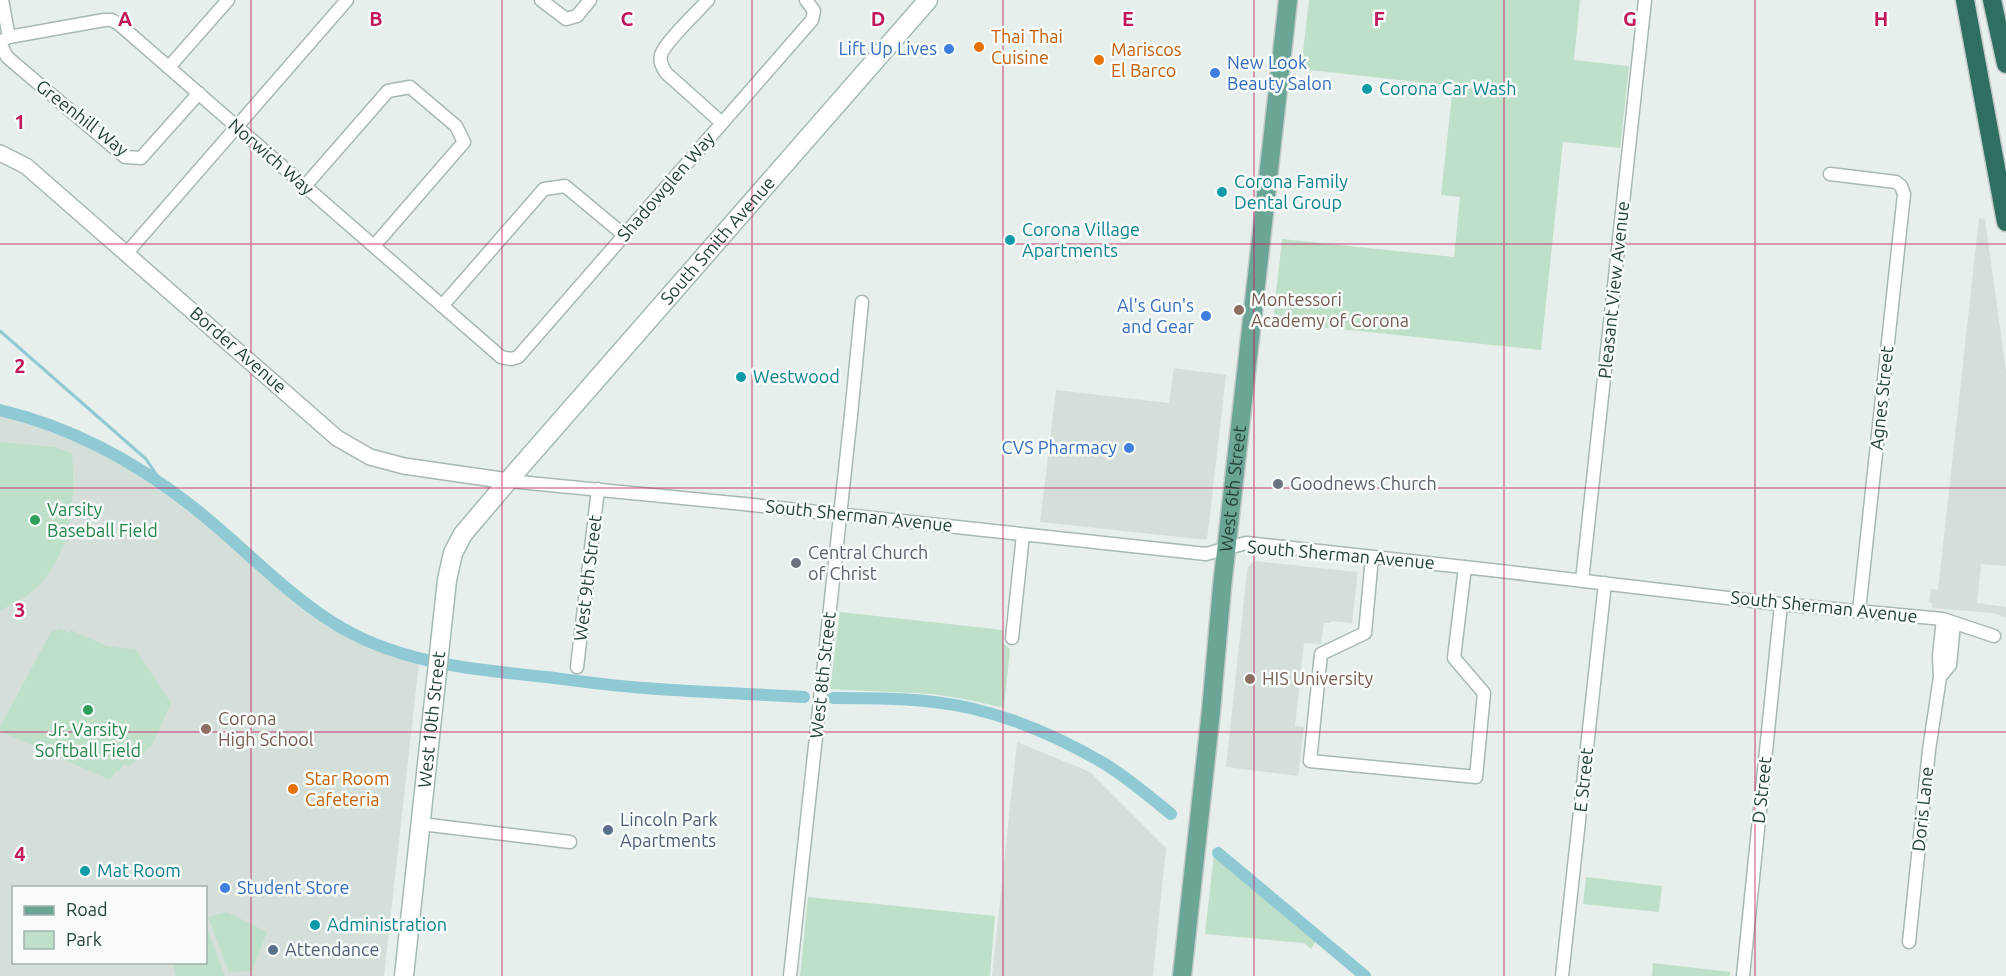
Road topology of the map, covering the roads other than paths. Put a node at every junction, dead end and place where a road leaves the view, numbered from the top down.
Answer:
1 (2, 0) edge
2 (228, 0) edge
3 (347, 0) edge
4 (541, 0) edge
5 (590, 0) edge
6 (708, 0) edge
7 (806, 0) edge
8 (928, 0) edge
9 (1288, 0) edge
10 (1645, 0) edge
11 (1965, 0) edge
12 (1992, 0) edge
13 (9, 37) junction
14 (2006, 64) edge
15 (169, 67) junction
16 (199, 93) junction
17 (722, 123) junction
18 (237, 127) junction
19 (0, 153) edge
20 (1830, 174) dead end
21 (305, 186) junction
22 (2006, 222) edge
23 (624, 235) junction
24 (374, 246) junction
25 (126, 254) junction
26 (862, 302) dead end
27 (442, 306) junction
28 (511, 359) joint
29 (508, 481) junction
30 (598, 489) junction
31 (840, 514) junction
32 (1023, 535) junction
33 (1226, 549) junction
34 (1372, 557) junction
35 (1465, 567) junction
36 (1582, 581) junction
37 (1605, 584) junction
38 (1781, 604) junction
39 (1859, 611) junction
40 (1949, 621) junction
41 (1994, 636) dead end
42 (1012, 638) dead end
43 (577, 667) dead end
44 (421, 824) junction
45 (570, 842) dead end
46 (1909, 942) dead end
47 (404, 976) edge
48 (790, 976) edge
49 (1182, 976) edge
50 (1562, 976) edge
51 (1743, 976) edge

1 - 13 street, Greenhill Way
2 - 15 street
3 - 18 street
4 - 5 street
6 - 17 street
7 - 17 street, Shadowglen Way
8 - 29 main road, South Smith Avenue
9 - 33 main road, West 6th Street
10 - 36 street, Pleasant View Avenue
11 - 22 highway
12 - 14 highway
13 - 15 street, Norwich Way
13 - 16 street, Greenhill Way
15 - 16 street, Norwich Way
16 - 18 street, Norwich Way
17 - 23 street, Shadowglen Way
18 - 21 street, Norwich Way
18 - 25 street
19 - 25 street, Border Avenue
20 - 39 street, Agnes Street
21 - 24 street, Norwich Way
21 - 24 street
23 - 27 street
23 - 28 street, Shadowglen Way
24 - 27 street, Norwich Way
25 - 29 street, Border Avenue
26 - 31 street, West 8th Street
27 - 28 street, Norwich Way
29 - 30 street, South Sherman Avenue
29 - 44 main road, West 10th Street
30 - 31 street, South Sherman Avenue
30 - 43 street, West 9th Street
31 - 32 street, South Sherman Avenue
31 - 48 street, West 8th Street
32 - 33 street, South Sherman Avenue
32 - 42 street
33 - 34 street, South Sherman Avenue
33 - 49 main road, West 6th Street
34 - 35 street, South Sherman Avenue
34 - 35 street
35 - 36 street, South Sherman Avenue
36 - 37 street, South Sherman Avenue
37 - 38 street, South Sherman Avenue
37 - 50 street, E Street
38 - 39 street, South Sherman Avenue
38 - 51 street, D Street
39 - 40 street, South Sherman Avenue
40 - 41 street, South Sherman Avenue
40 - 46 street, Doris Lane
44 - 45 street
44 - 47 main road, West 10th Street

